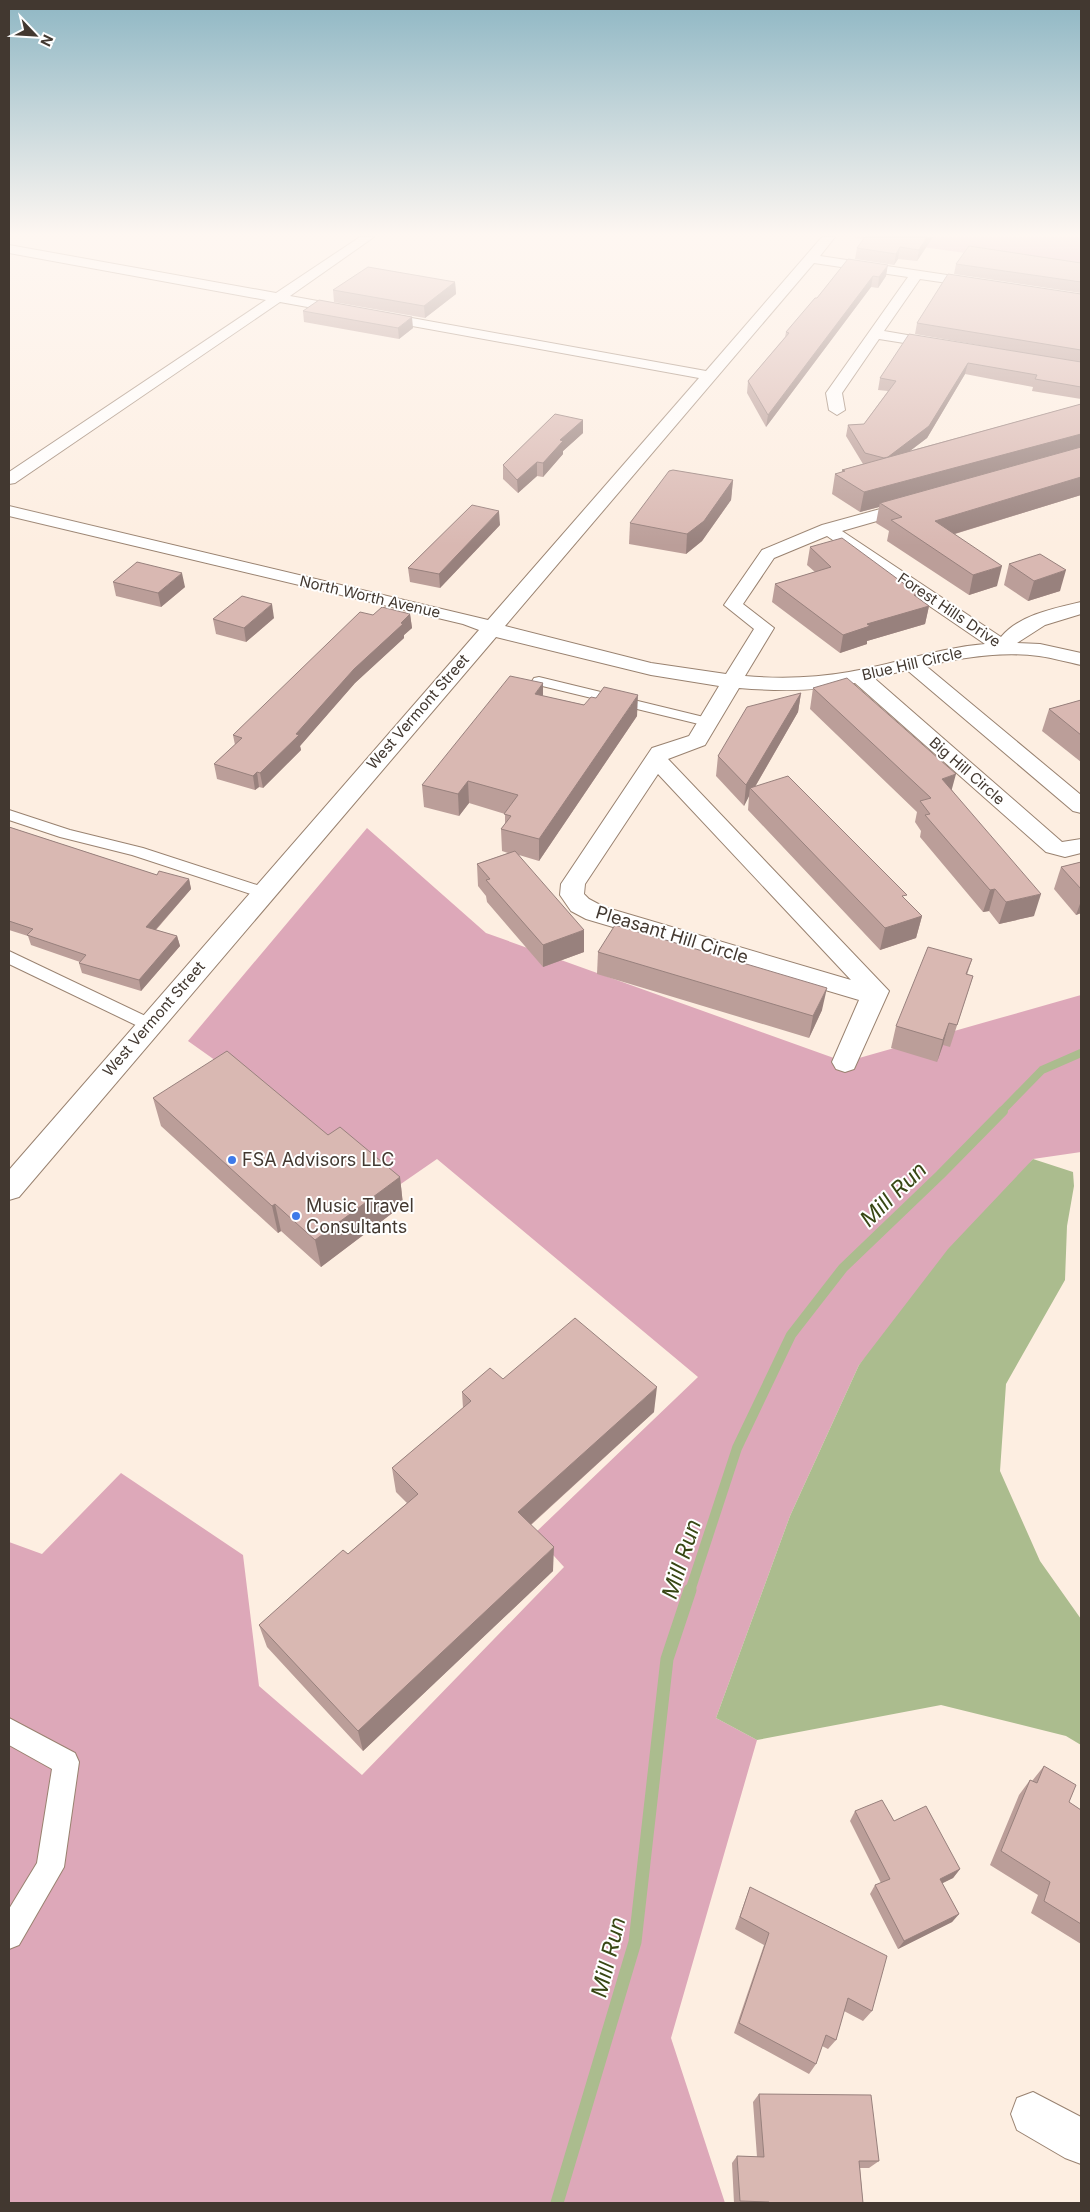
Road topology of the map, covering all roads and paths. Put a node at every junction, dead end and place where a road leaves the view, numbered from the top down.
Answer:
1 (214, 340) edge
2 (511, 340) edge
3 (740, 340) edge
4 (871, 340) edge
5 (913, 340) edge
6 (954, 347) edge
7 (710, 376) junction
8 (837, 410) dead end
9 (9, 479) edge
10 (930, 500) edge
11 (9, 511) edge
12 (828, 529) junction
13 (1081, 608) edge
14 (490, 628) junction
15 (1004, 648) junction
16 (1081, 659) edge
17 (913, 665) junction
18 (859, 676) junction
19 (539, 681) edge
20 (731, 681) junction
21 (707, 722) junction
22 (657, 760) junction
23 (1081, 806) edge
24 (9, 816) edge
25 (1081, 846) edge
26 (262, 893) junction
27 (9, 957) edge
28 (874, 996) junction
29 (150, 1025) junction
30 (845, 1062) dead end
31 (9, 1189) edge
32 (9, 1731) edge
33 (9, 1935) edge
34 (1033, 2114) dead end
35 (1081, 2142) edge

1 - 9 street
2 - 7 street
3 - 7 street, West Vermont Street
4 - 8 street
5 - 6 street
7 - 14 street, West Vermont Street
10 - 12 street
11 - 14 street, North Worth Avenue
12 - 15 street, Forest Hills Drive
12 - 20 street, Pleasant Hill Circle
13 - 15 street
14 - 20 street, North Worth Avenue
14 - 26 street, West Vermont Street
15 - 16 street, Forest Hills Drive
15 - 17 street, Blue Hill Circle
17 - 18 street, Blue Hill Circle
17 - 23 street
18 - 20 street, Blue Hill Circle
18 - 25 street, Big Hill Circle
19 - 21 lane
20 - 21 street, Pleasant Hill Circle
21 - 22 street, Pleasant Hill Circle
22 - 28 street
22 - 28 street, Pleasant Hill Circle
24 - 26 lane
26 - 29 street, West Vermont Street
27 - 29 lane
28 - 30 street
29 - 31 street, West Vermont Street
32 - 33 lane
34 - 35 street

